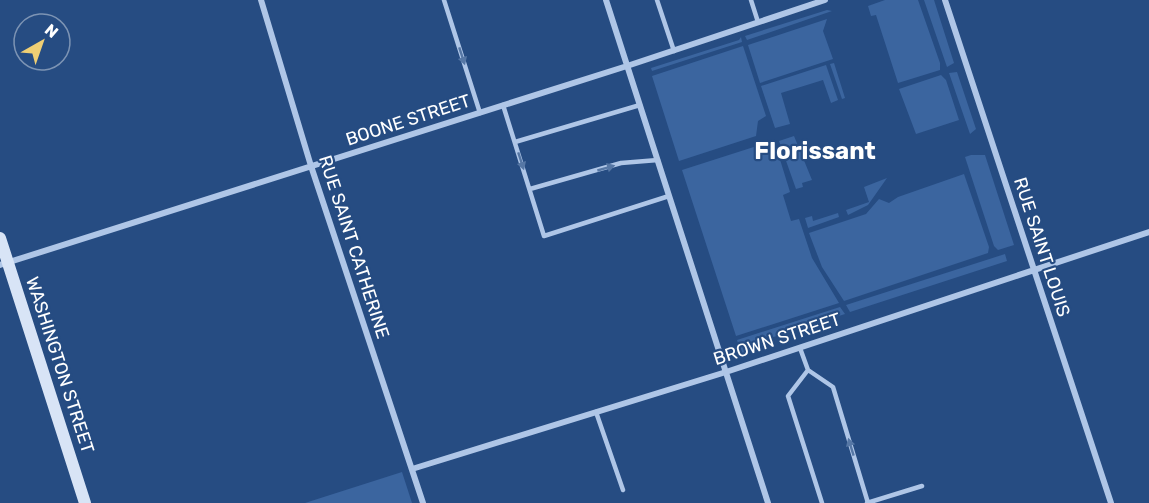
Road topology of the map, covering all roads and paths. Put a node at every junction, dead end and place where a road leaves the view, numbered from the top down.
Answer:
1 (261, 0) edge
2 (444, 0) edge
3 (606, 0) edge
4 (657, 0) edge
5 (751, 0) edge
6 (825, 0) edge
7 (945, 0) edge
8 (758, 22) junction
9 (674, 51) junction
10 (627, 66) junction
11 (503, 105) junction
12 (640, 105) junction
13 (480, 113) junction
14 (514, 142) junction
15 (658, 160) junction
16 (311, 166) junction
17 (530, 189) junction
18 (669, 196) junction
19 (1149, 232) edge
20 (0, 238) edge
21 (4, 263) edge
22 (1033, 270) junction
23 (800, 348) junction
24 (808, 370) junction
25 (726, 372) junction
26 (596, 412) junction
27 (412, 469) junction
28 (922, 486) dead end
29 (623, 490) dead end
30 (86, 503) edge
31 (423, 503) edge
32 (768, 503) edge
33 (822, 503) edge
34 (868, 503) edge
35 (1111, 503) edge

1 - 16 street, RUE SAINT CATHERINE
2 -> 13 lane
3 - 10 street
4 - 9 lane
5 - 8 lane
6 - 8 street, BOONE STREET
7 - 22 street, RUE SAINT LOUIS
8 - 9 street, BOONE STREET
9 - 10 street, BOONE STREET
10 - 11 street, BOONE STREET
10 - 12 street
11 - 13 street, BOONE STREET
11 - 14 lane
12 - 14 lane
12 - 15 street
13 - 16 street, BOONE STREET
14 -> 17 lane
17 -> 15 lane
15 - 18 street
16 - 21 street, BOONE STREET
16 - 27 street, RUE SAINT CATHERINE
17 - 18 lane
18 - 25 street
19 - 22 street, BROWN STREET
20 - 21 main road, WASHINGTON STREET
21 - 30 main road, WASHINGTON STREET
22 - 23 street, BROWN STREET
22 - 35 street, RUE SAINT LOUIS
23 - 24 lane
23 - 25 street, BROWN STREET
24 - 33 lane
34 -> 24 lane
25 - 26 street, BROWN STREET
25 - 32 street
26 - 27 street, BROWN STREET
26 - 29 lane
27 - 31 street, RUE SAINT CATHERINE
28 - 34 lane

